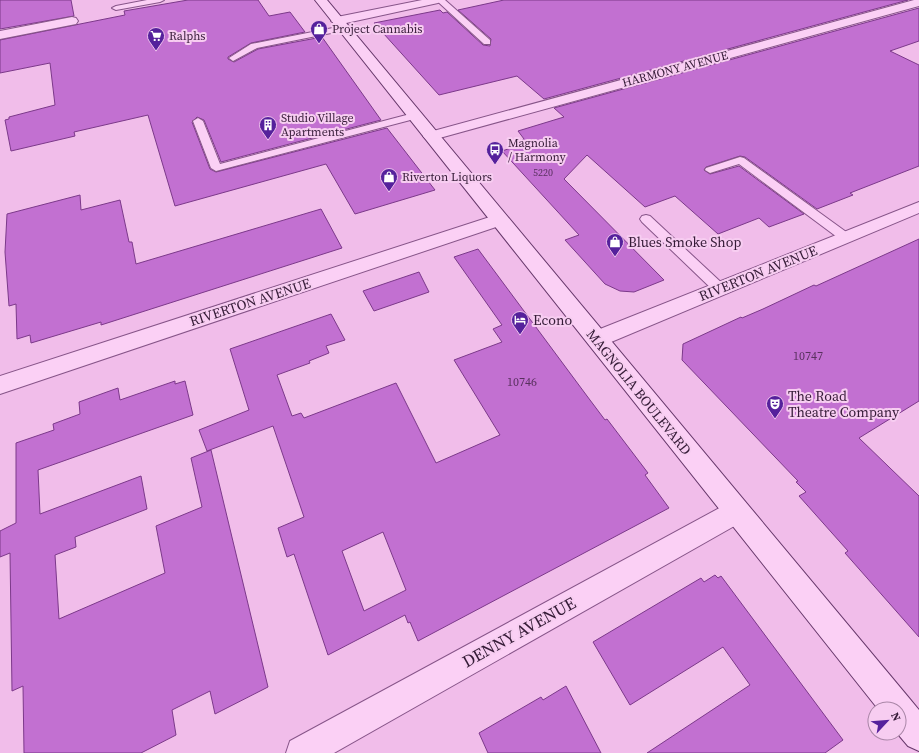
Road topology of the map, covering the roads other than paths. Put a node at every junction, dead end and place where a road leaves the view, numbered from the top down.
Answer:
1 (160, 0) edge
2 (321, 0) edge
3 (439, 0) edge
4 (919, 2) edge
5 (116, 8) dead end
6 (72, 21) dead end
7 (340, 24) junction
8 (0, 35) edge
9 (487, 42) dead end
10 (233, 58) dead end
11 (414, 116) junction
12 (198, 122) dead end
13 (431, 136) junction
14 (710, 170) dead end
15 (919, 207) edge
16 (646, 219) dead end
17 (499, 220) junction
18 (845, 237) junction
19 (720, 289) junction
20 (597, 339) junction
21 (0, 385) edge
22 (736, 511) junction
23 (891, 701) edge
24 (907, 721) edge
25 (919, 735) edge
26 (302, 753) edge

1 - 5 lane
2 - 7 street, MAGNOLIA BOULEVARD
3 - 7 street
3 - 9 lane
4 - 13 street, HARMONY AVENUE
6 - 8 street
7 - 10 lane
7 - 11 street, MAGNOLIA BOULEVARD
11 - 12 lane
11 - 13 street, MAGNOLIA BOULEVARD
13 - 17 street, MAGNOLIA BOULEVARD
14 - 18 lane
15 - 18 street, RIVERTON AVENUE
16 - 19 lane
17 - 20 street, MAGNOLIA BOULEVARD
17 - 21 street, RIVERTON AVENUE
18 - 19 street, RIVERTON AVENUE
19 - 20 street, RIVERTON AVENUE
20 - 22 street, MAGNOLIA BOULEVARD
22 - 23 street, MAGNOLIA BOULEVARD
22 - 26 street, DENNY AVENUE
24 - 25 street, MAGNOLIA BOULEVARD

